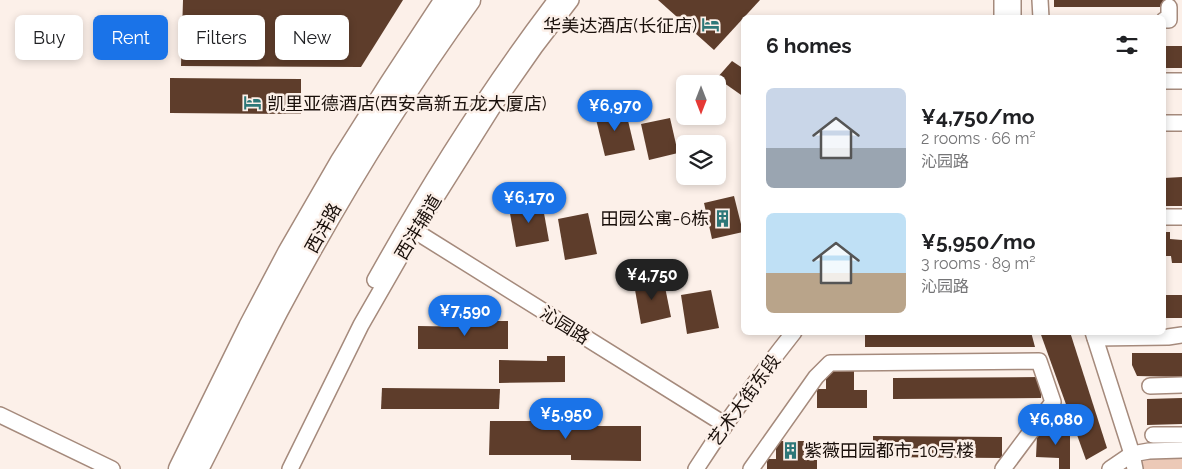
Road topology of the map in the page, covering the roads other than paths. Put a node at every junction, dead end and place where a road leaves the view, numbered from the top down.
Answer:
1 (446, 0) edge
2 (469, 0) edge
3 (556, 0) edge
4 (571, 0) edge
5 (1002, 0) edge
6 (1013, 0) edge
7 (1040, 0) edge
8 (1002, 15) edge
9 (1013, 15) edge
10 (1041, 15) edge
11 (1166, 81) edge
12 (1182, 81) edge
13 (1182, 123) edge
14 (1166, 124) edge
15 (1166, 217) edge
16 (1182, 217) edge
17 (411, 228) junction
18 (792, 335) edge
19 (1094, 335) edge
20 (1182, 335) edge
21 (1182, 385) edge
22 (1150, 386) dead end
23 (0, 415) edge
24 (724, 424) junction
25 (1153, 435) dead end
26 (1182, 435) edge
27 (1182, 450) edge
28 (1134, 462) edge
29 (112, 469) edge
30 (180, 469) edge
31 (197, 469) edge
32 (279, 469) edge
33 (290, 469) edge
34 (696, 469) edge
35 (751, 469) edge
36 (1003, 469) edge
37 (1110, 469) edge

1 - 30 highway, 西沣路
2 - 31 highway, 西沣路
3 - 17 street, 西沣辅道
4 - 17 street, 西沣辅道
5 - 8 street
6 - 9 street
7 - 10 street
11 - 12 street
13 - 14 street
15 - 16 street
17 - 24 street, 沁园路
17 - 32 street, 西沣辅道
17 - 33 street, 西沣辅道
18 - 24 street, 艺术大街东段
19 - 20 street
19 - 28 street
21 - 22 street
23 - 29 street
24 - 34 street, 艺术大街东段
25 - 26 street
27 - 28 street
28 - 37 street
35 - 36 street

